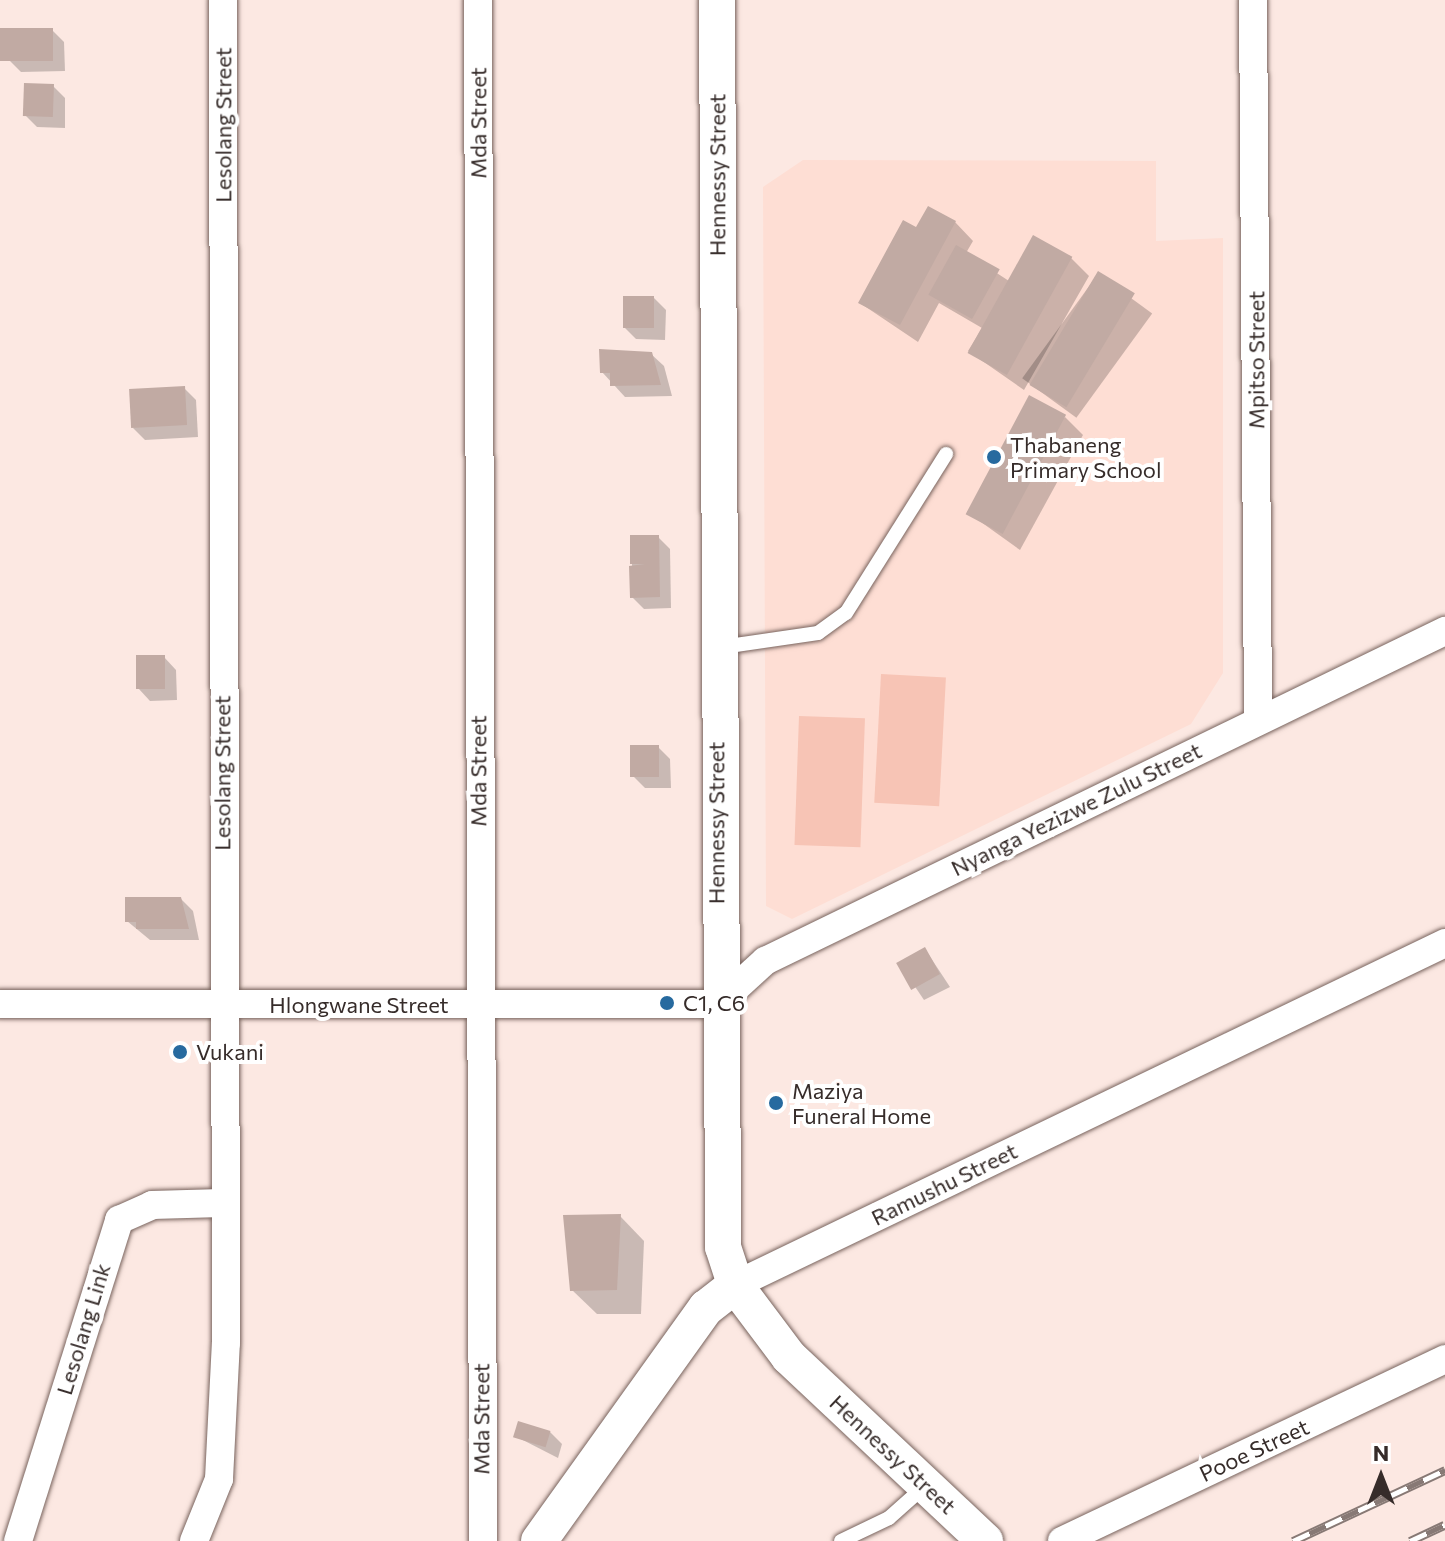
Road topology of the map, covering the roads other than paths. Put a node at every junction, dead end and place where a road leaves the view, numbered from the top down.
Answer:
1 (223, 0) edge
2 (478, 0) edge
3 (717, 0) edge
4 (1253, 0) edge
5 (946, 454) dead end
6 (1445, 631) edge
7 (716, 647) junction
8 (1258, 720) junction
9 (1445, 943) edge
10 (0, 1004) edge
11 (718, 1004) junction
12 (222, 1005) junction
13 (478, 1005) junction
14 (222, 1203) junction
15 (735, 1285) junction
16 (1445, 1359) edge
17 (926, 1485) junction
18 (18, 1541) edge
19 (194, 1541) edge
20 (483, 1541) edge
21 (539, 1541) edge
22 (841, 1541) edge
23 (985, 1541) edge
24 (1062, 1541) edge

1 - 12 street, Lesolang Street
2 - 13 street, Mda Street
3 - 7 street, Hennessy Street
4 - 8 street, Mpitso Street
5 - 7 lane
6 - 8 street, Nyanga Yezizwe Zulu Street
7 - 11 street, Hennessy Street
8 - 11 street, Nyanga Yezizwe Zulu Street
9 - 15 street, Ramushu Street
10 - 12 street, Hlongwane Street
11 - 13 street, Hlongwane Street
11 - 15 street, Hennessy Street
12 - 13 street, Hlongwane Street
12 - 14 street, Lesolang Street
13 - 20 street, Mda Street
14 - 18 street, Lesolang Link
14 - 19 street, Lesolang Street
15 - 17 street, Hennessy Street
15 - 21 street, Ramushu Street
16 - 24 street, Pooe Street
17 - 22 lane
17 - 23 street, Hennessy Street

